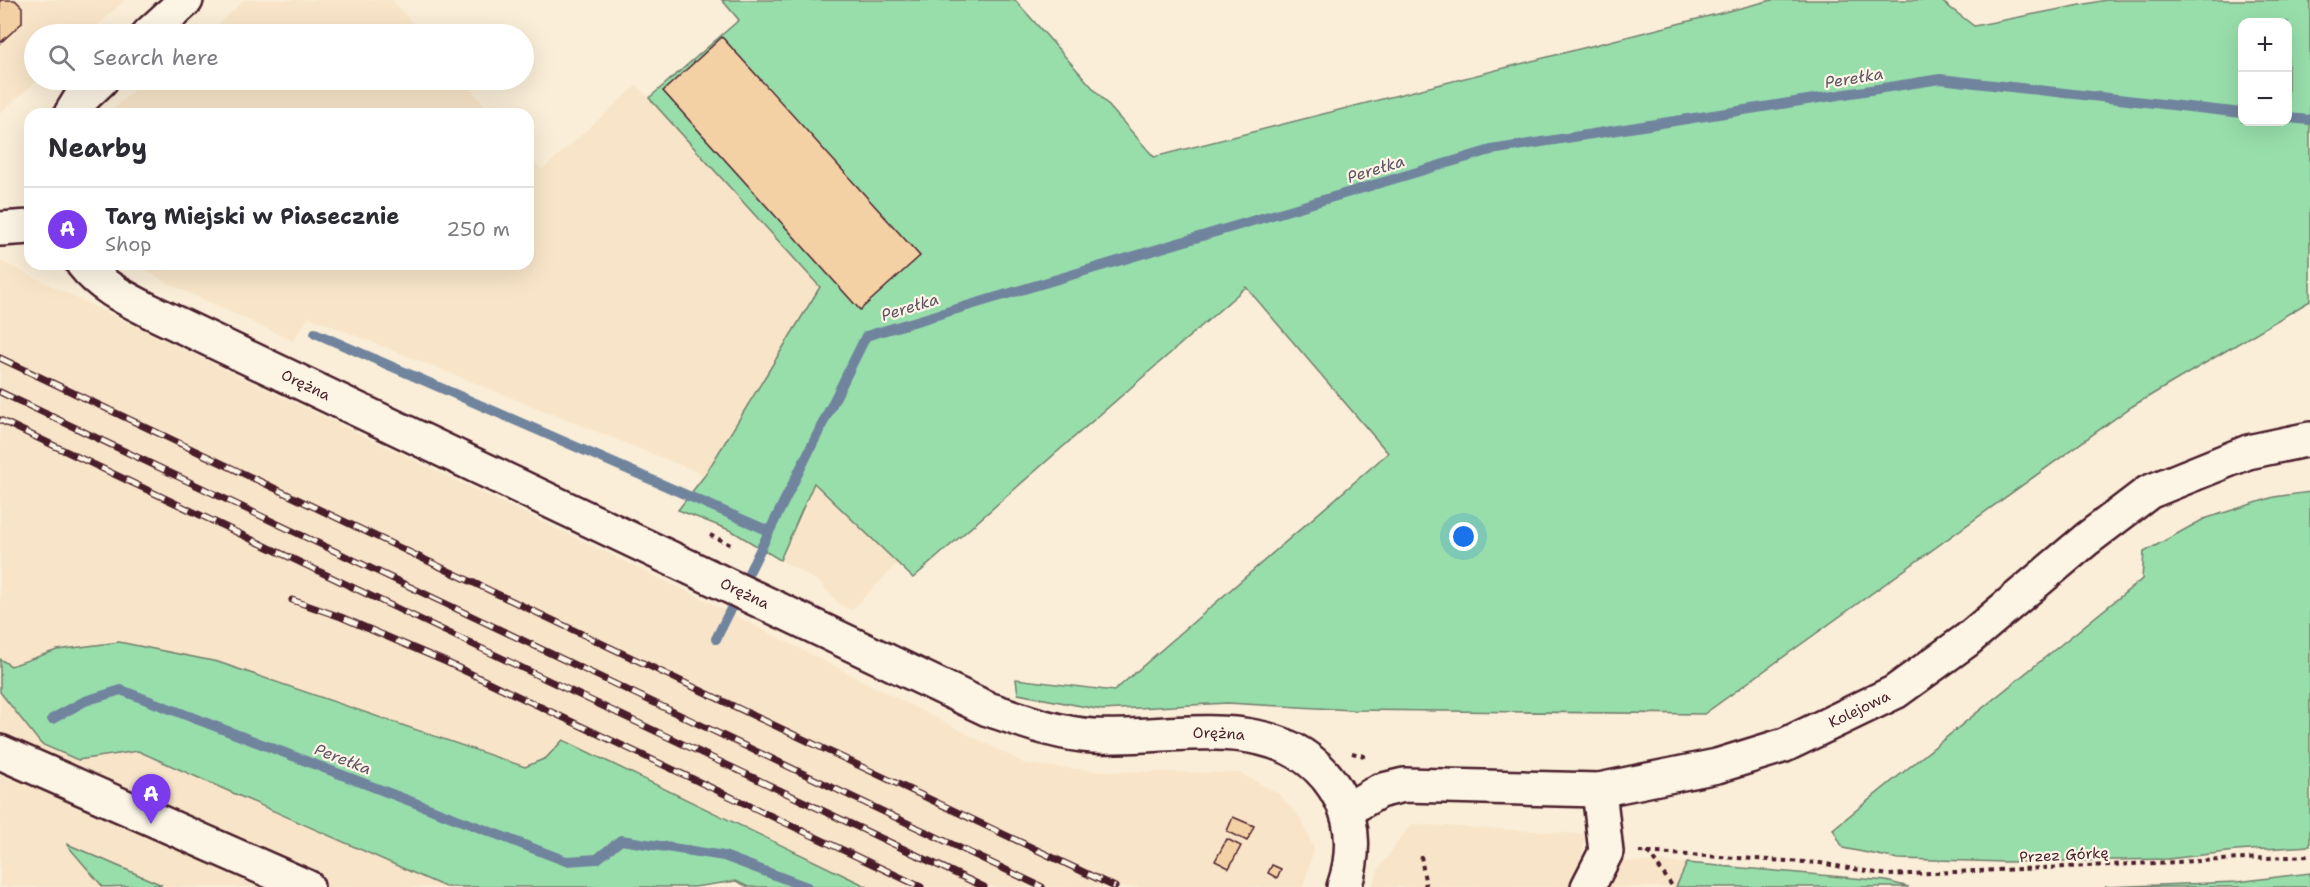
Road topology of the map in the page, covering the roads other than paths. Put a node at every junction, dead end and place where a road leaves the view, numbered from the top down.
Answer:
1 (186, 0) edge
2 (160, 24) edge
3 (90, 90) edge
4 (75, 108) edge
5 (24, 227) edge
6 (0, 229) edge
7 (87, 270) edge
8 (2310, 439) edge
9 (0, 752) edge
10 (1599, 790) junction
11 (1347, 810) junction
12 (308, 887) edge
13 (1344, 887) edge
14 (1588, 887) edge

1 - 2 street
3 - 4 street
5 - 6 street
7 - 11 street, Orężna
8 - 10 street, Kolejowa
9 - 12 street
10 - 11 street, Kolejowa
10 - 14 street
11 - 13 street, Orężna

